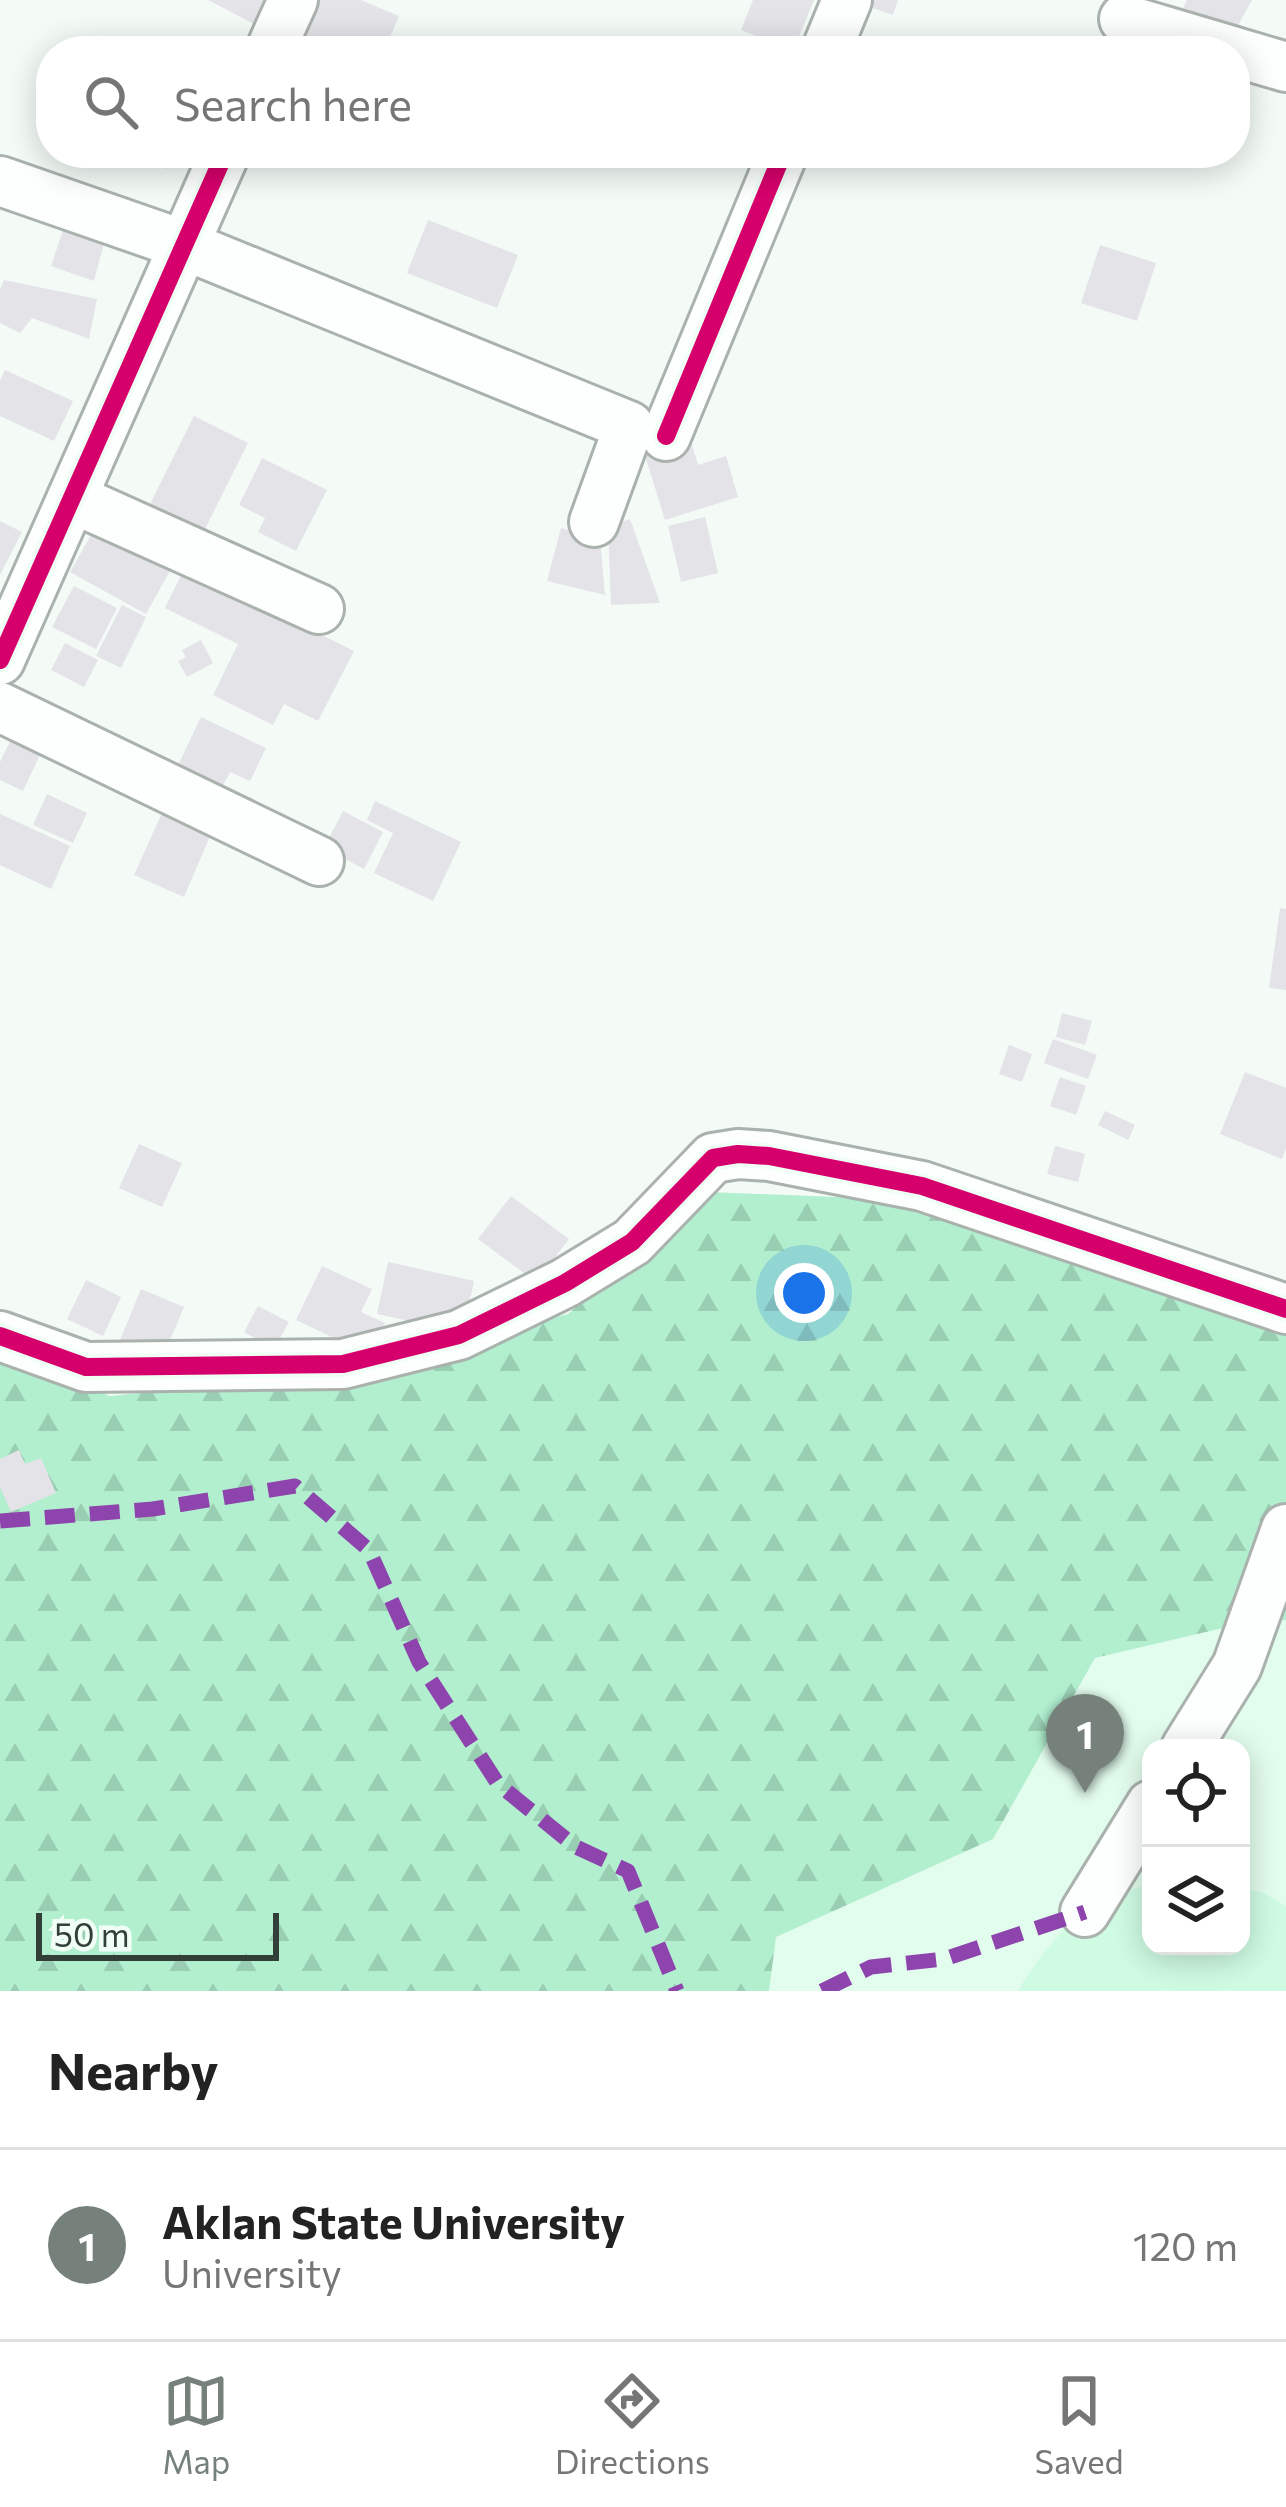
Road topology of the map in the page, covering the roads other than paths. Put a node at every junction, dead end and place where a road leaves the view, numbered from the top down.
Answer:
1 (293, 0) edge
2 (847, 0) edge
3 (1124, 19) dead end
4 (277, 36) edge
5 (832, 36) edge
6 (1182, 36) edge
7 (1250, 56) edge
8 (1286, 67) edge
9 (218, 168) edge
10 (777, 168) edge
11 (0, 181) edge
12 (184, 245) junction
13 (665, 436) dead end
14 (71, 498) junction
15 (594, 522) dead end
16 (319, 609) dead end
17 (0, 659) edge
18 (0, 707) edge
19 (320, 861) dead end
20 (1286, 1309) edge
21 (0, 1336) edge
22 (1286, 1529) edge
23 (1192, 1739) edge
24 (1142, 1819) edge
25 (1084, 1912) dead end

1 - 4 street
2 - 5 street
3 - 6 street
7 - 8 street
9 - 12 street
10 - 13 street
11 - 12 street
12 - 14 street
12 - 15 street
14 - 16 street
14 - 17 street
18 - 19 street
20 - 21 street
22 - 23 street
24 - 25 street

